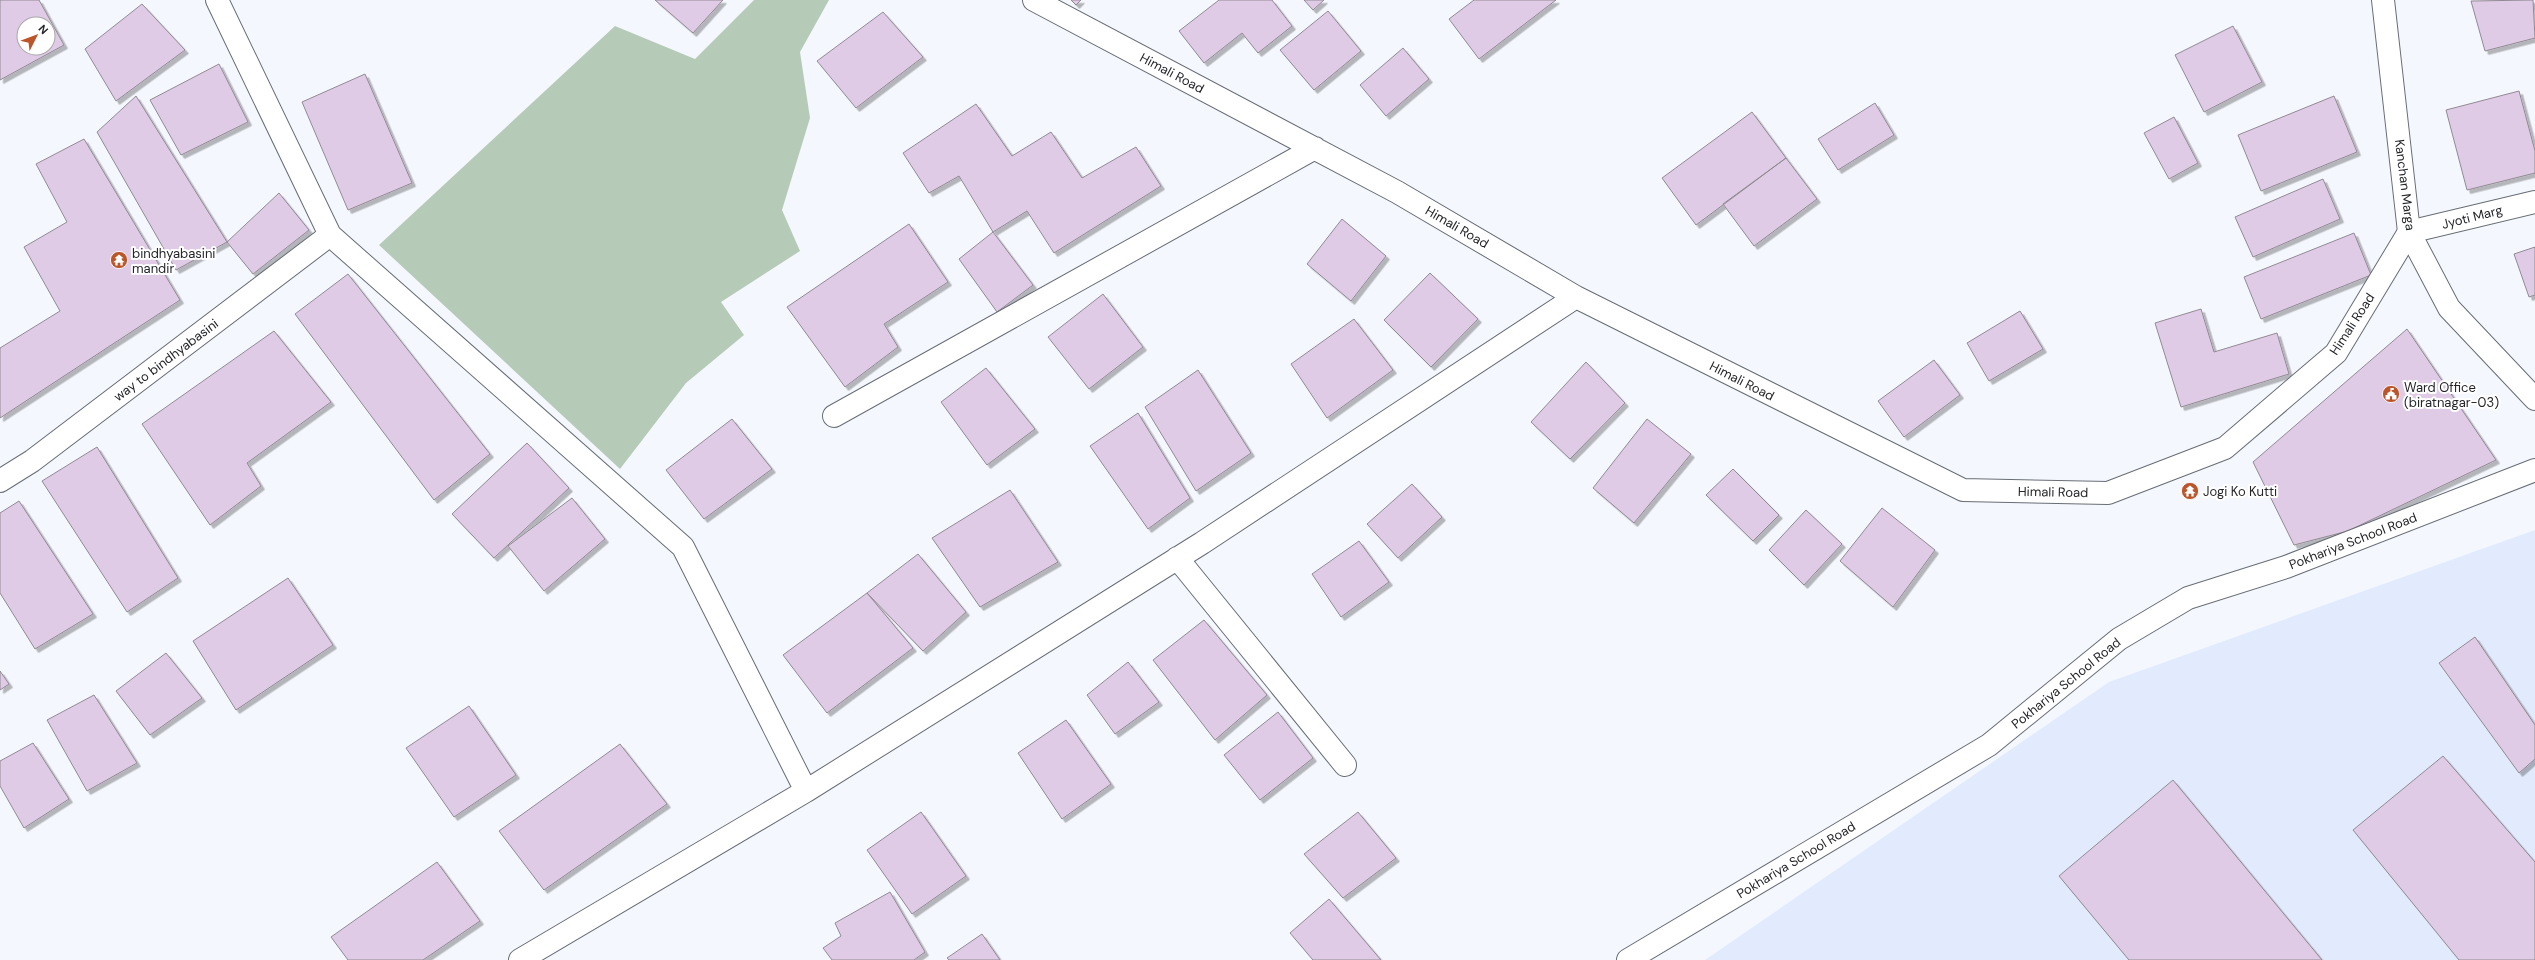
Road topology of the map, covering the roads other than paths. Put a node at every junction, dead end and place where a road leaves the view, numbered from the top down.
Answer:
1 (217, 0) edge
2 (1034, 0) edge
3 (2383, 0) edge
4 (1315, 148) junction
5 (2535, 202) edge
6 (2410, 232) junction
7 (330, 235) junction
8 (1576, 297) junction
9 (2535, 400) edge
10 (834, 416) dead end
11 (2535, 470) edge
12 (0, 481) edge
13 (1177, 558) junction
14 (1345, 765) dead end
15 (806, 791) junction
16 (546, 953) edge
17 (520, 960) edge
18 (1628, 960) edge

1 - 7 street
2 - 4 street, Himali Road
3 - 6 street, Kanchan Marga
4 - 8 street, Himali Road
4 - 10 street
5 - 6 street, Jyoti Marg
6 - 8 street, Himali Road
6 - 9 street, Kanchan Marga
7 - 12 street, way to bindhyabasini
7 - 15 street
8 - 13 street
11 - 18 street, Pokhariya School Road
13 - 14 street
13 - 15 street
15 - 16 street
16 - 17 street

